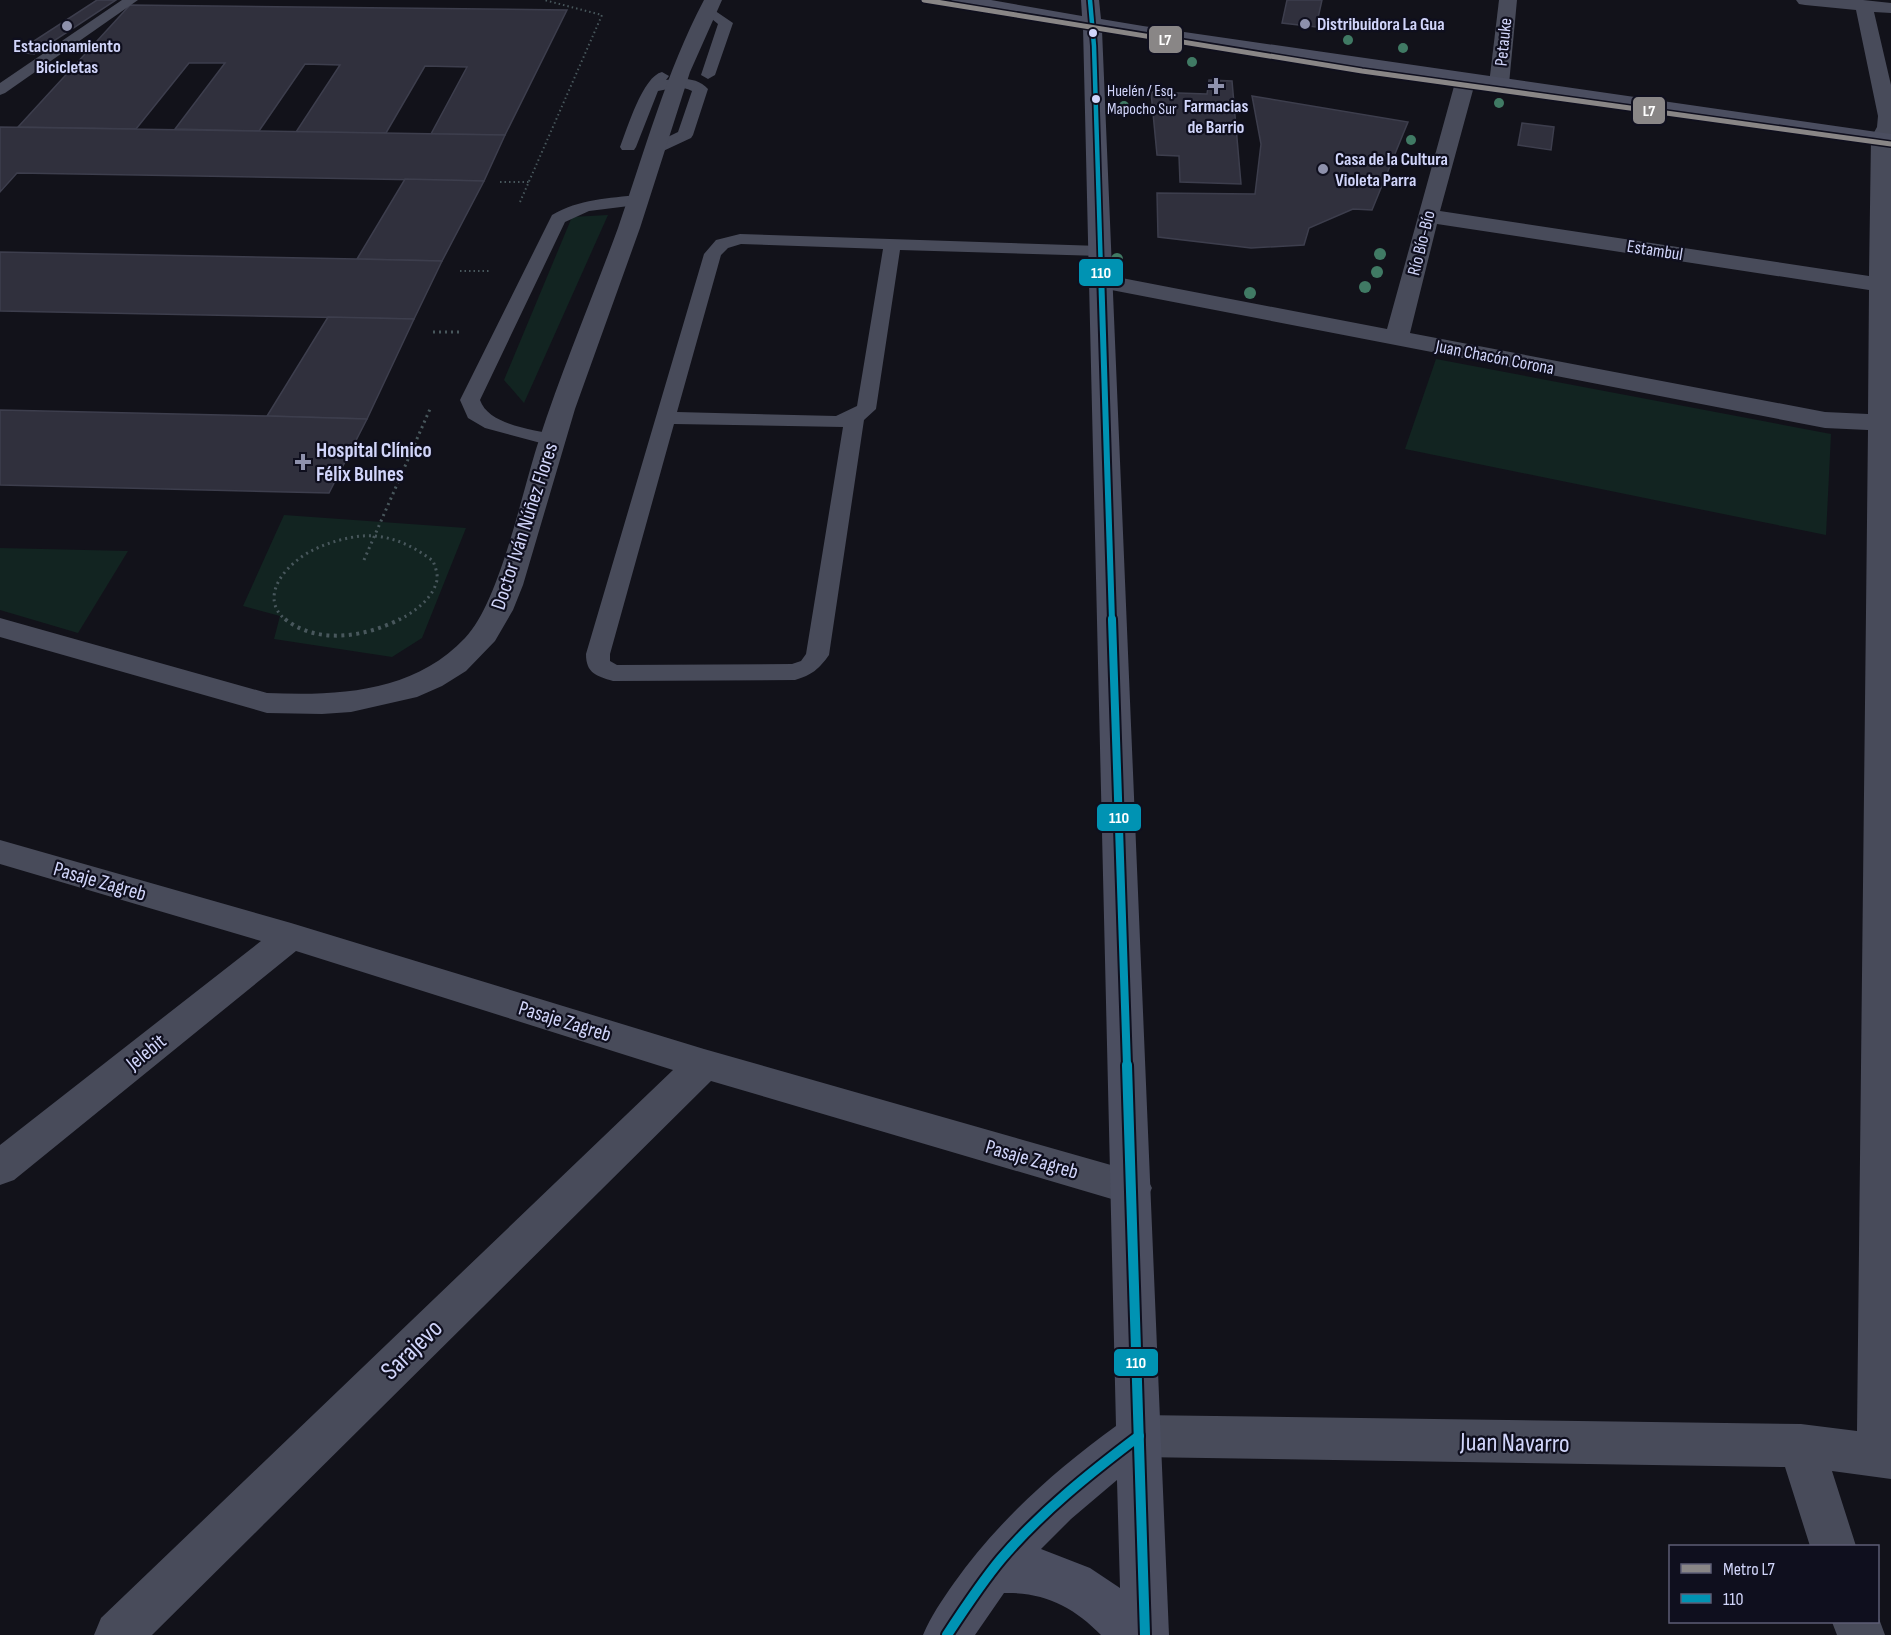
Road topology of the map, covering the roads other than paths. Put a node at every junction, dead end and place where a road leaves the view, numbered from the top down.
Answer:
1 (131, 0) edge
2 (960, 0) edge
3 (1508, 0) edge
4 (1805, 0) edge
5 (710, 5) edge
6 (1864, 6) junction
7 (1891, 8) edge
8 (1091, 12) edge
9 (682, 71) junction
10 (708, 75) dead end
11 (1467, 79) junction
12 (1499, 84) junction
13 (652, 88) junction
14 (0, 90) edge
15 (1886, 139) edge
16 (628, 147) dead end
17 (639, 200) junction
18 (1428, 216) junction
19 (892, 244) junction
20 (1100, 251) junction
21 (1101, 281) junction
22 (1882, 285) junction
23 (1397, 338) junction
24 (855, 417) junction
25 (665, 418) junction
26 (1886, 422) edge
27 (552, 440) junction
28 (1886, 506) edge
29 (0, 627) edge
30 (0, 852) edge
31 (291, 936) junction
32 (1885, 1008) edge
33 (704, 1064) junction
34 (0, 1168) edge
35 (1132, 1188) junction
36 (1139, 1436) junction
37 (1801, 1446) junction
38 (1885, 1455) edge
39 (1833, 1545) edge
40 (994, 1569) junction
41 (118, 1635) edge
42 (947, 1635) edge
43 (1133, 1635) edge
44 (1145, 1635) edge

1 - 14 lane
2 - 8 main road
3 - 12 street, Petauke
4 - 6 street
5 - 9 street, Doctor Iván Núñez Flores
5 - 10 lane
6 - 7 street
6 - 15 street
8 - 11 main road
8 - 20 main road
9 - 13 lane
9 - 13 lane
9 - 17 street, Doctor Iván Núñez Flores
11 - 12 main road
11 - 18 street, Río Bío-Bío
12 - 15 main road
13 - 16 lane
15 - 22 street
17 - 27 street, Doctor Iván Núñez Flores
17 - 27 lane
18 - 22 street, Estambul
18 - 23 street, Río Bío-Bío
19 - 20 lane
19 - 24 lane
19 - 25 lane
20 - 21 main road
21 - 23 street, Juan Chacón Corona
21 - 35 main road
22 - 26 street
23 - 26 street, Juan Chacón Corona
24 - 25 lane
24 - 25 lane
26 - 28 street
27 - 29 street, Doctor Iván Núñez Flores
28 - 32 street
30 - 31 street, Pasaje Zagreb
31 - 33 street, Pasaje Zagreb
31 - 34 street, Jelebit
32 - 38 street
33 - 35 street, Pasaje Zagreb
33 - 41 street, Sarajevo
35 - 36 main road
36 - 37 street, Juan Navarro
36 - 40 main road
36 - 44 main road
37 - 38 street, Juan Navarro
37 - 39 street
40 - 42 main road
40 - 43 main road

